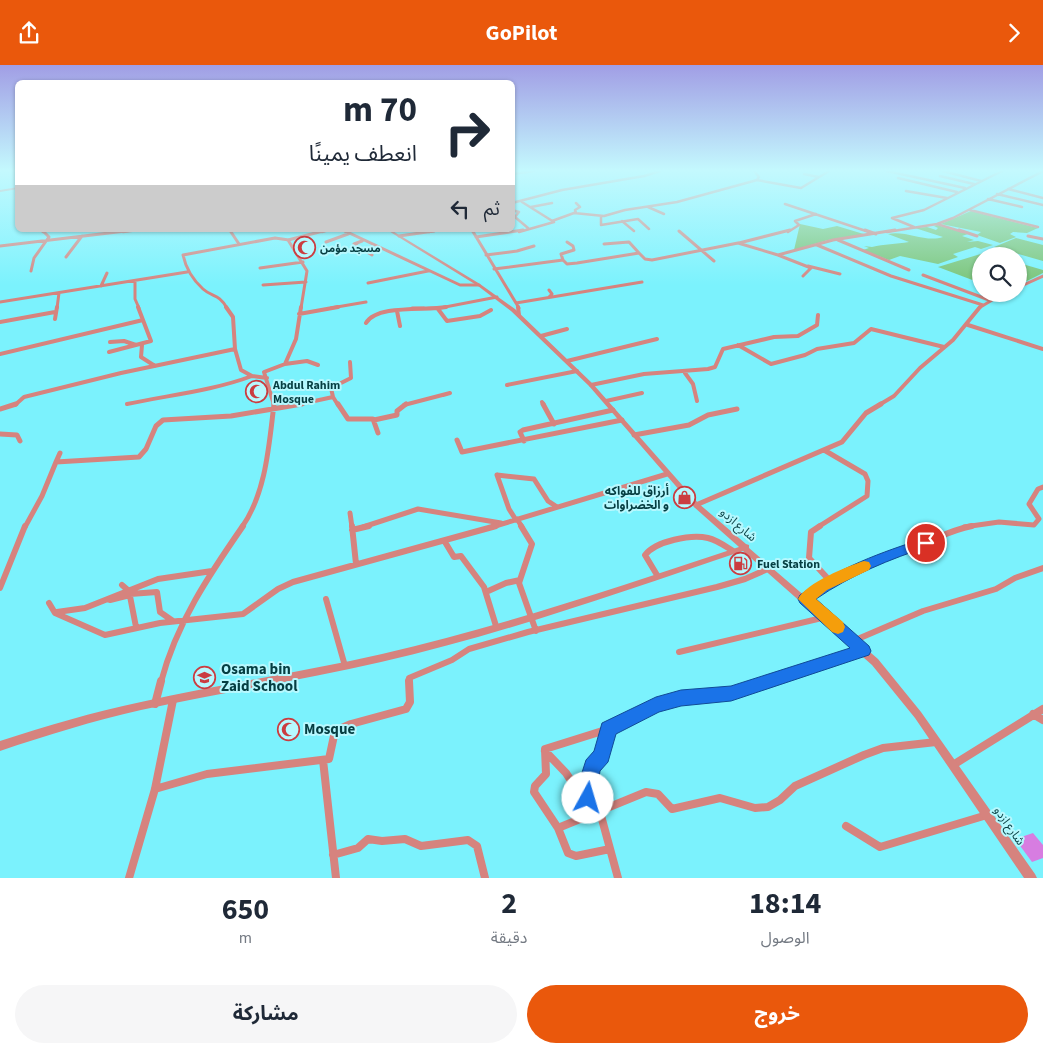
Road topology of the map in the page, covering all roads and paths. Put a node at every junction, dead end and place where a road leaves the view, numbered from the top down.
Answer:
1 (534, 209) edge
2 (577, 209) edge
3 (638, 209) edge
4 (652, 209) edge
5 (801, 209) edge
6 (926, 209) edge
7 (969, 210) joint
8 (576, 213) junction
9 (664, 214) dead end
10 (817, 214) junction
11 (600, 216) junction
12 (515, 217) edge
13 (552, 221) junction
14 (622, 221) junction
15 (937, 224) junction
16 (914, 227) junction
17 (1038, 227) dead end
18 (529, 229) junction
19 (649, 229) dead end
20 (634, 231) dead end
21 (679, 231) dead end
22 (43, 232) edge
23 (92, 232) edge
24 (119, 232) edge
25 (231, 232) dead end
26 (321, 232) edge
27 (346, 232) edge
28 (392, 232) edge
29 (428, 232) edge
30 (473, 232) edge
31 (348, 234) junction
32 (91, 235) junction
33 (876, 235) junction
34 (977, 235) dead end
35 (82, 236) junction
36 (1028, 236) dead end
37 (399, 237) junction
38 (476, 237) junction
39 (48, 239) junction
40 (1043, 239) edge
41 (289, 240) junction
42 (837, 240) junction
43 (363, 241) junction
44 (326, 242) dead end
45 (567, 242) dead end
46 (738, 243) junction
47 (239, 244) junction
48 (604, 244) dead end
49 (817, 245) junction
50 (534, 246) dead end
51 (0, 247) edge
52 (701, 249) junction
53 (639, 253) junction
54 (372, 255) dead end
55 (486, 255) junction
56 (778, 255) junction
57 (66, 257) dead end
58 (563, 260) junction
59 (714, 261) dead end
60 (303, 262) junction
61 (808, 267) junction
62 (260, 268) dead end
63 (494, 269) junction
64 (909, 270) dead end
65 (31, 271) dead end
66 (428, 271) junction
67 (187, 272) junction
68 (106, 273) dead end
69 (840, 274) dead end
70 (138, 275) dead end
71 (923, 275) dead end
72 (1043, 276) edge
73 (803, 277) dead end
74 (1037, 279) junction
75 (136, 281) junction
76 (1043, 281) edge
77 (306, 282) junction
78 (642, 282) dead end
79 (368, 283) dead end
80 (1027, 283) edge
81 (263, 285) dead end
82 (478, 285) junction
83 (101, 286) junction
84 (549, 290) dead end
85 (59, 293) junction
86 (972, 294) edge
87 (497, 297) junction
88 (548, 297) junction
89 (0, 302) edge
90 (987, 302) edge
91 (366, 303) dead end
92 (516, 303) junction
93 (983, 305) junction
94 (438, 309) junction
95 (491, 310) dead end
96 (397, 311) junction
97 (55, 312) junction
98 (299, 314) junction
99 (518, 315) junction
100 (818, 315) dead end
101 (55, 319) dead end
102 (143, 321) junction
103 (0, 322) edge
104 (366, 323) dead end
105 (968, 325) junction
106 (400, 326) dead end
107 (567, 329) dead end
108 (541, 336) junction
109 (656, 339) dead end
110 (110, 342) dead end
111 (142, 345) junction
112 (738, 345) junction
113 (944, 347) junction
114 (235, 349) junction
115 (1043, 349) edge
116 (109, 352) dead end
117 (0, 354) edge
118 (567, 361) junction
119 (350, 363) dead end
120 (285, 364) junction
121 (318, 365) dead end
122 (155, 366) junction
123 (577, 371) junction
124 (685, 373) junction
125 (252, 377) junction
126 (267, 378) junction
127 (507, 385) dead end
128 (591, 385) junction
129 (642, 393) dead end
130 (443, 395) dead end
131 (333, 397) junction
132 (606, 401) junction
133 (697, 401) dead end
134 (542, 402) dead end
135 (127, 404) dead end
136 (0, 409) edge
137 (737, 409) dead end
138 (613, 410) junction
139 (273, 411) junction
140 (622, 420) junction
141 (374, 421) junction
142 (554, 423) junction
143 (378, 433) dead end
144 (0, 434) edge
145 (634, 435) junction
146 (457, 440) dead end
147 (20, 441) dead end
148 (524, 441) junction
149 (824, 450) junction
150 (60, 453) dead end
151 (56, 463) junction
152 (667, 474) junction
153 (1043, 487) edge
154 (696, 505) junction
155 (557, 507) junction
156 (350, 513) dead end
157 (516, 519) junction
158 (503, 524) junction
159 (352, 530) junction
160 (445, 542) junction
161 (746, 547) junction
162 (733, 551) junction
163 (356, 564) junction
164 (770, 568) junction
165 (1043, 568) edge
166 (212, 571) junction
167 (657, 575) junction
168 (158, 579) junction
169 (520, 580) junction
170 (830, 581) junction
171 (122, 585) dead end
172 (0, 588) edge
173 (157, 592) junction
174 (486, 592) junction
175 (130, 593) junction
176 (326, 599) dead end
177 (805, 599) junction
178 (49, 603) dead end
179 (55, 613) junction
180 (531, 616) junction
181 (826, 617) junction
182 (179, 622) junction
183 (136, 627) junction
184 (496, 627) junction
185 (536, 631) junction
186 (853, 641) junction
187 (863, 651) junction
188 (679, 652) dead end
189 (345, 666) junction
190 (173, 700) junction
191 (155, 704) junction
192 (1043, 709) edge
193 (1034, 714) junction
194 (1043, 720) edge
195 (608, 729) junction
196 (937, 742) junction
197 (0, 746) edge
198 (545, 751) junction
199 (323, 760) junction
200 (954, 765) junction
201 (155, 789) junction
202 (597, 813) junction
203 (987, 815) junction
204 (846, 826) dead end
205 (558, 828) junction
206 (610, 849) junction
207 (333, 855) junction
208 (129, 878) edge
209 (336, 878) edge
210 (485, 878) edge
211 (618, 878) edge
212 (1030, 878) edge

1 - 13 street
2 - 8 street
3 - 11 street
4 - 9 street
5 - 10 street
6 - 16 street
7 - 15 street
7 - 17 street
8 - 11 street
8 - 13 street
10 - 33 street
10 - 46 street
11 - 14 street
12 - 18 street
13 - 18 street
14 - 19 street
14 - 20 street
15 - 16 street
15 - 34 street
16 - 33 street
18 - 38 street
21 - 52 street
22 - 39 street
23 - 32 street
24 - 32 street
25 - 47 street
26 - 41 street
27 - 31 street
28 - 37 street, شارع ازدو
29 - 37 street
30 - 38 street
31 - 43 street
31 - 44 street
32 - 35 street
33 - 42 street
35 - 39 street
35 - 57 street
36 - 40 street
37 - 82 street, شارع ازدو
38 - 55 street
39 - 51 street
39 - 65 street
41 - 47 street
41 - 60 street
42 - 49 street
42 - 64 street
43 - 54 street
43 - 66 street
45 - 58 street
46 - 52 street
46 - 56 street
47 - 67 street
48 - 53 street
49 - 56 street
49 - 93 street
50 - 55 street
52 - 53 street
52 - 59 street
53 - 58 street
55 - 63 street
56 - 61 street
58 - 63 street
60 - 62 street
60 - 77 street
61 - 69 street
61 - 73 street
63 - 92 street
66 - 79 street
66 - 82 street
67 - 75 street
67 - 114 street
68 - 83 street
70 - 75 street
71 - 86 street
72 - 74 street
74 - 76 street
74 - 80 street
75 - 83 street
75 - 102 street
77 - 81 street
77 - 98 street
78 - 88 street
82 - 87 street, شارع ازدو
83 - 85 street
84 - 88 street
85 - 89 street
85 - 97 street
87 - 94 street
87 - 99 street, شارع ازدو
88 - 92 street
90 - 93 street
91 - 98 street
92 - 99 street
93 - 105 street
94 - 95 street
94 - 96 street
96 - 104 street
96 - 106 street
97 - 101 street
97 - 103 street
98 - 120 street
99 - 108 street, شارع ازدو
100 - 112 street
102 - 111 street
102 - 117 street
105 - 113 street
105 - 115 street
107 - 108 street
108 - 118 street, شارع ازدو
109 - 118 street
110 - 111 street
111 - 116 street
111 - 122 street
112 - 113 street
112 - 124 street
113 - 149 street
114 - 122 street
114 - 125 street
118 - 123 street, شارع ازدو
119 - 131 street
120 - 121 street
120 - 126 street
122 - 136 street
123 - 127 street
123 - 128 street, شارع ازدو
124 - 128 street
124 - 133 street
125 - 126 street
125 - 135 street
126 - 139 street
128 - 132 street, شارع ازدو
129 - 132 street
130 - 141 street
131 - 139 street
131 - 141 street
132 - 138 street, شارع ازدو
134 - 142 street
137 - 145 street
138 - 140 street, شارع ازدو
138 - 142 street
139 - 151 street
139 - 166 street
140 - 145 street, شارع ازدو
140 - 148 street
141 - 143 street
142 - 148 street
144 - 147 street
145 - 152 street, شارع ازدو
146 - 148 street
149 - 154 street
149 - 170 street
150 - 151 street
151 - 172 street
152 - 154 street, شارع ازدو
152 - 155 street
153 - 170 street
154 - 161 street, شارع ازدو
155 - 157 street
155 - 157 street
156 - 159 street
157 - 158 street
157 - 169 street
158 - 159 street
158 - 160 street
159 - 163 street
160 - 163 street
160 - 174 street
161 - 162 street
161 - 164 street, شارع ازدو
162 - 167 street
162 - 167 street
163 - 182 street
164 - 177 street, شارع ازدو
164 - 185 street
165 - 186 street
166 - 168 street
166 - 182 street
167 - 180 street
168 - 173 street
168 - 175 street
169 - 174 street
169 - 180 street
170 - 177 street
171 - 175 street
173 - 175 street
173 - 182 street
174 - 184 street
175 - 179 street
175 - 183 street
176 - 189 street
177 - 181 street, شارع ازدو
178 - 179 street
179 - 183 street
180 - 184 street
180 - 185 street
181 - 186 street, شارع ازدو
181 - 188 street
182 - 183 street
182 - 191 street
184 - 189 street
185 - 199 street
186 - 187 street, شارع ازدو
187 - 195 street
187 - 196 street, شارع ازدو
189 - 190 street
190 - 191 street
190 - 201 street
191 - 197 street
192 - 193 street
193 - 194 street
193 - 200 street
195 - 198 street
195 - 202 street
196 - 200 street, شارع ازدو
196 - 202 street
198 - 202 street
198 - 205 street
199 - 201 street
199 - 207 street
200 - 203 street, شارع ازدو
201 - 208 street
202 - 205 street
202 - 206 street
203 - 204 street
203 - 212 street, شارع ازدو
205 - 206 street
206 - 211 street
207 - 209 street
207 - 210 street

